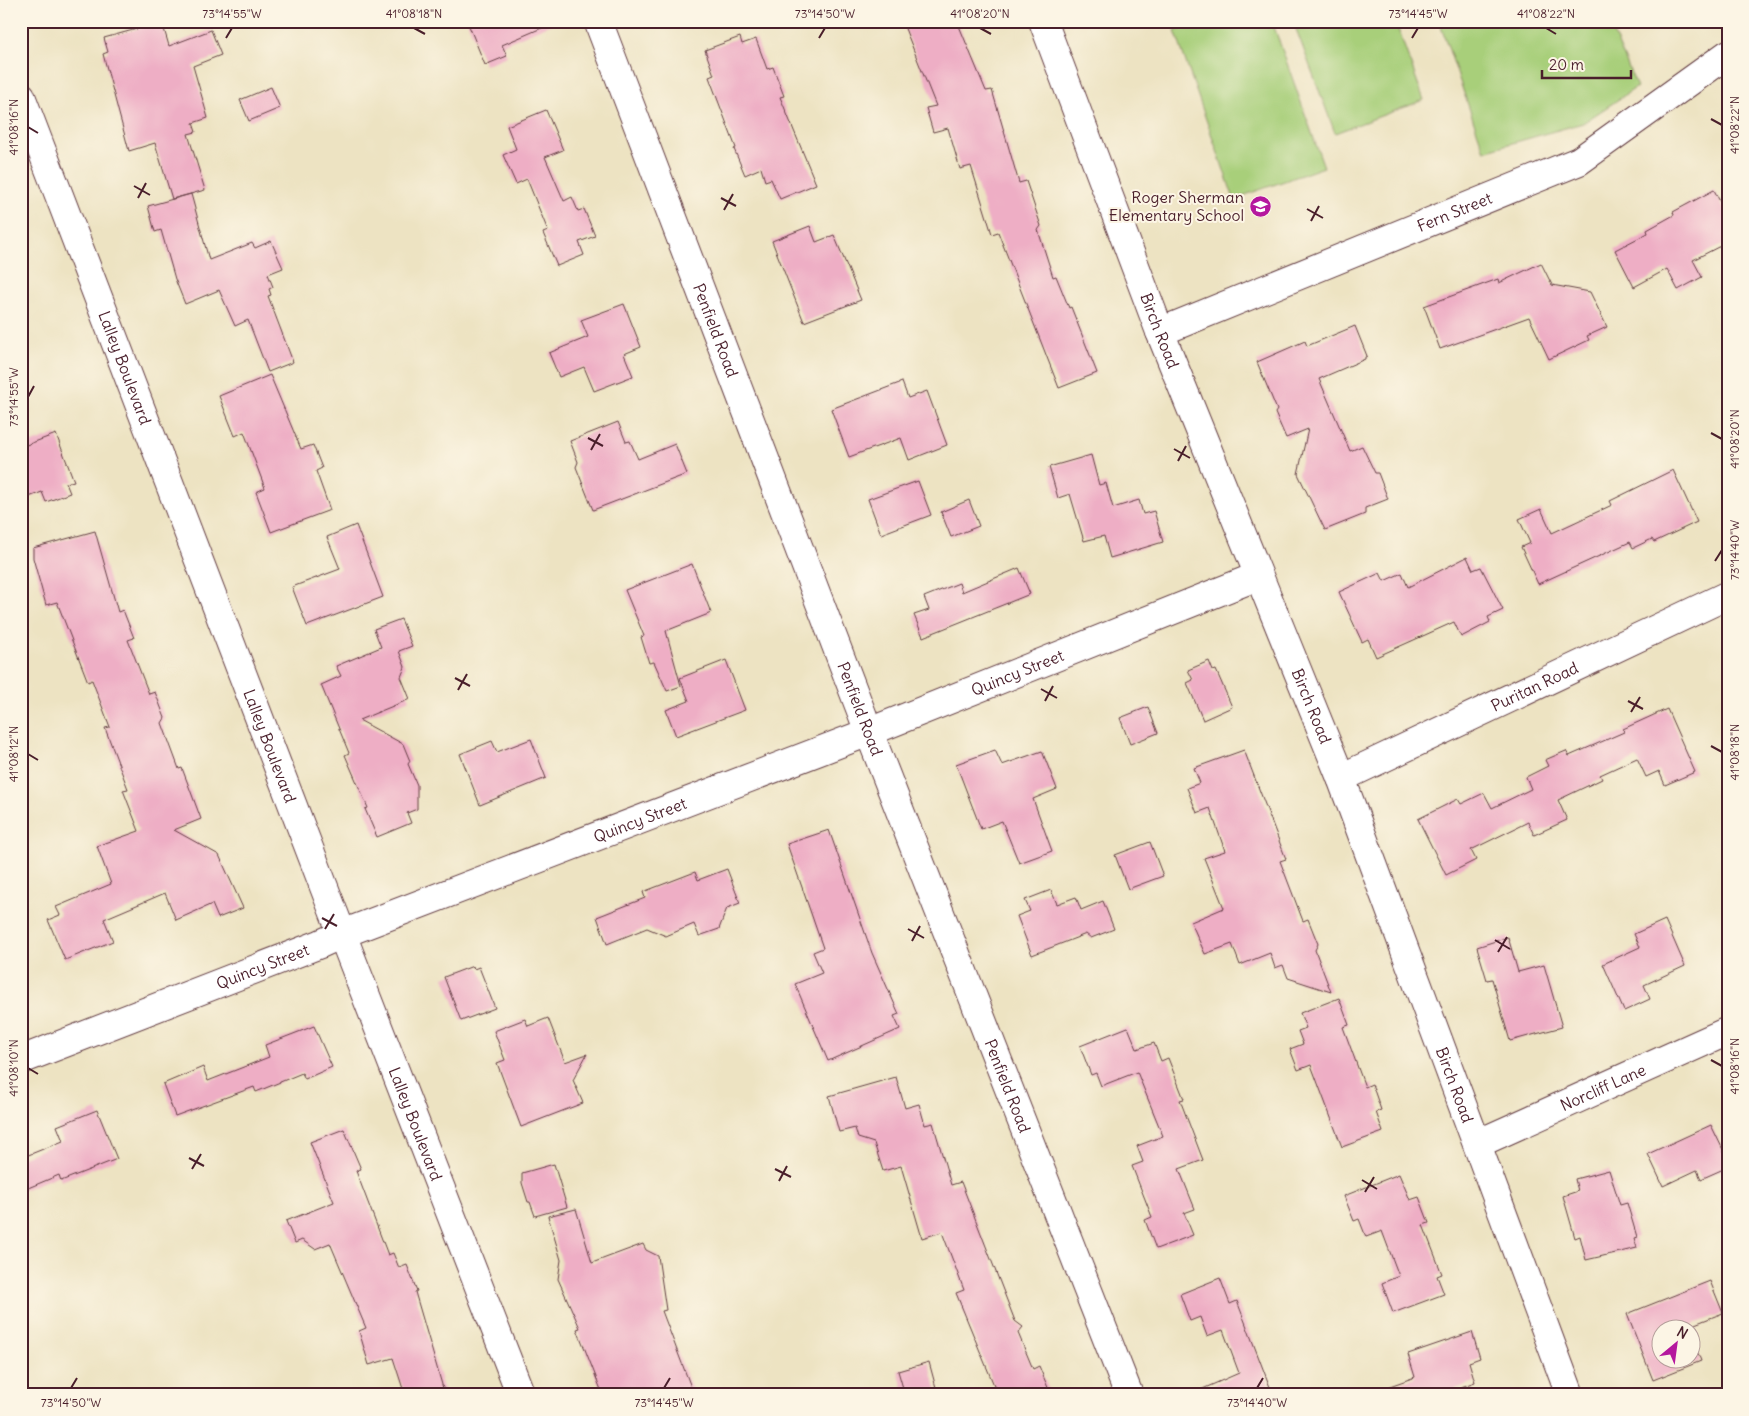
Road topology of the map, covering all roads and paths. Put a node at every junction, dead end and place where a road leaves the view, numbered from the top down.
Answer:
1 (598, 21) edge
2 (1043, 21) edge
3 (1728, 54) edge
4 (21, 96) edge
5 (1160, 332) junction
6 (1258, 576) junction
7 (1728, 595) edge
8 (869, 732) junction
9 (1341, 778) junction
10 (342, 934) junction
11 (1728, 1031) edge
12 (21, 1060) edge
13 (1477, 1144) junction
14 (521, 1395) edge
15 (1129, 1395) edge
16 (1570, 1395) edge

1 - 8 street, Penfield Road
2 - 5 street, Birch Road
3 - 5 street, Fern Street
4 - 10 street, Lalley Boulevard
5 - 6 street, Birch Road
6 - 8 street, Quincy Street
6 - 9 street, Birch Road
7 - 9 street, Puritan Road
8 - 10 street, Quincy Street
8 - 15 street, Penfield Road
9 - 13 street, Birch Road
10 - 12 street, Quincy Street
10 - 14 street, Lalley Boulevard
11 - 13 street, Norcliff Lane
13 - 16 street, Birch Road

